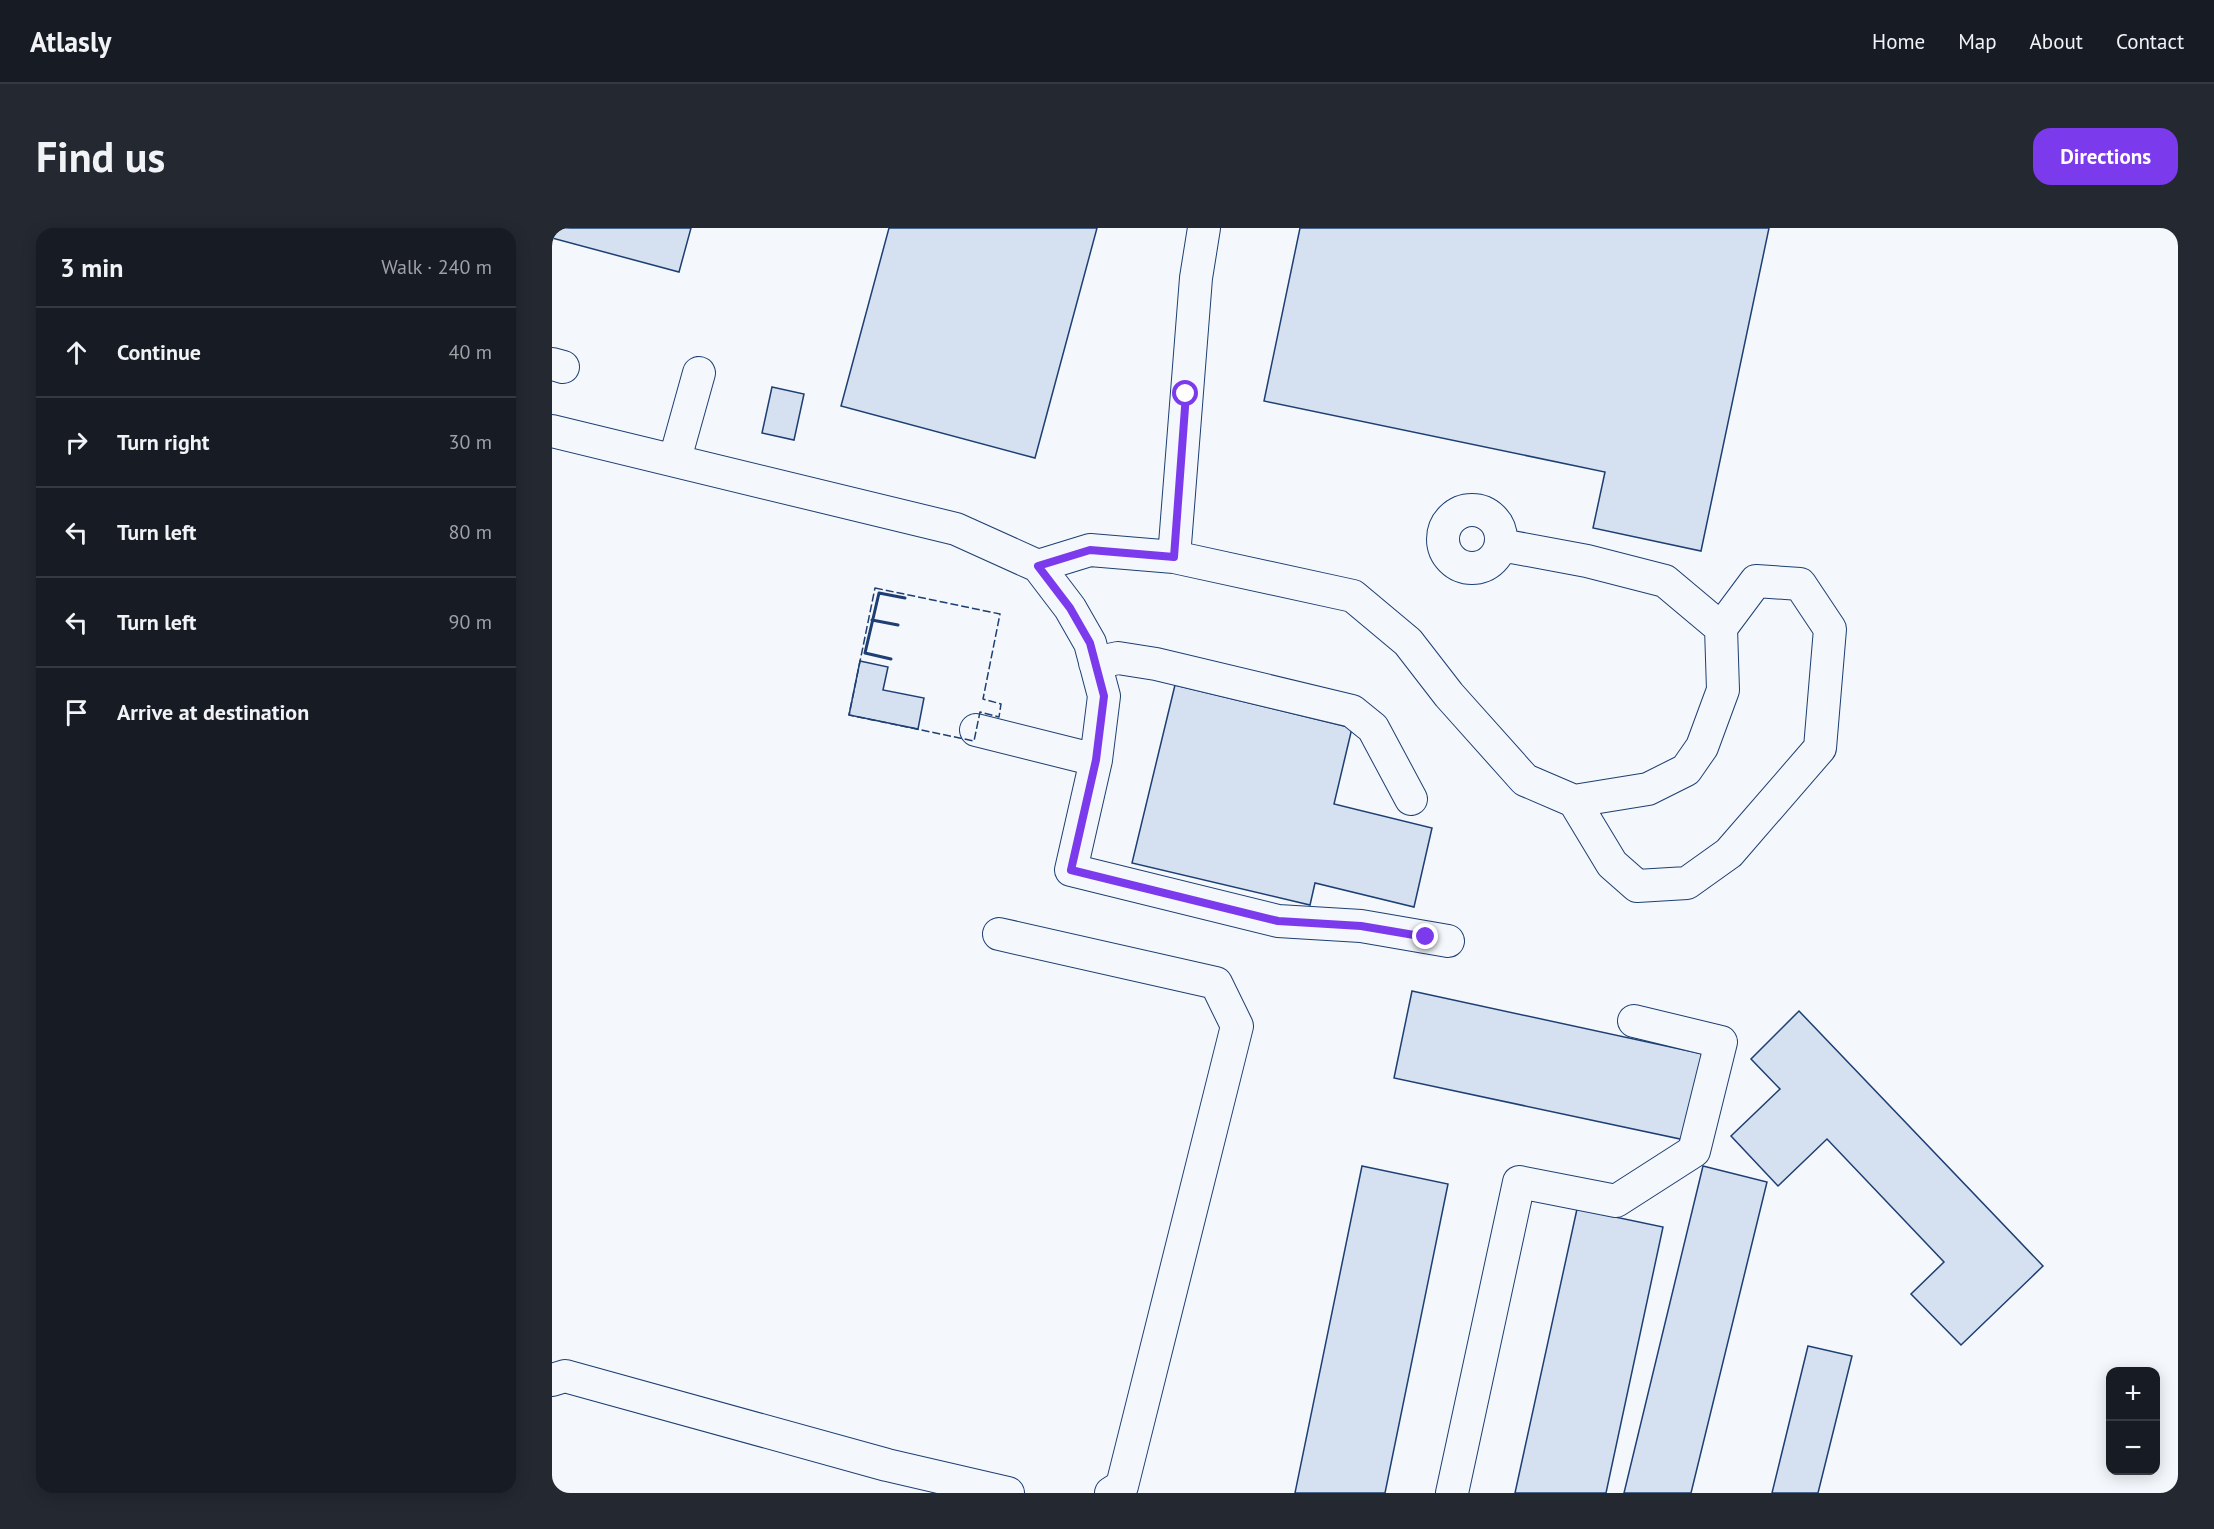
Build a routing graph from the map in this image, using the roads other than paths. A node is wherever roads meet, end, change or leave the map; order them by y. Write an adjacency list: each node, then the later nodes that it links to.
1 (1204, 228): 6 (lane)
2 (699, 373): 4 (lane)
3 (552, 431): 4 (lane)
4 (675, 459): 7 (lane)
5 (1501, 545): 8 (lane)
6 (1174, 557): 7 (lane); 13 (lane)
7 (1038, 566): 9 (lane)
8 (1721, 627): 13 (lane); 13 (lane)
9 (1095, 663): 11 (lane); 12 (lane)
10 (976, 730): 11 (lane)
11 (1096, 760): 15 (lane)
12 (1411, 799)
13 (1574, 801)
14 (999, 934): 19 (lane)
15 (1448, 941)
16 (1634, 1021): 20 (lane)
17 (552, 1380): 18 (lane)
18 (1008, 1493)
19 (1111, 1493)
20 (1452, 1493)

